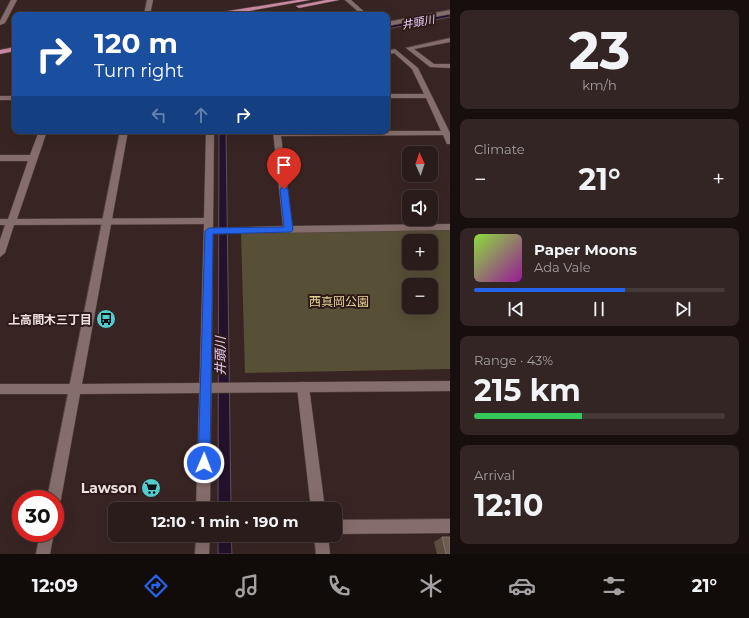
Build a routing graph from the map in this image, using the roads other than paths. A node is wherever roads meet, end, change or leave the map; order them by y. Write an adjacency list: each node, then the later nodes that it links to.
1 (14, 0): 11 (street)
2 (150, 0): 6 (street)
3 (307, 0): 7 (main road)
4 (336, 0): 8 (main road)
5 (348, 0): 9 (street)
6 (148, 12)
7 (234, 12)
8 (266, 12)
9 (362, 12)
10 (450, 12): 12 (street)
11 (0, 23)
12 (390, 23)
13 (450, 40): 19 (street)
14 (12, 50): 15 (main road)
15 (0, 52)
16 (390, 52): 21 (street)
17 (12, 55): 18 (main road)
18 (0, 57)
19 (450, 66)
20 (390, 96): 21 (street)
21 (429, 96): 25 (street)
22 (0, 98): 23 (street)
23 (12, 98)
24 (390, 133): 25 (street)
25 (446, 133): 30 (street)
26 (42, 134): 32 (street)
27 (123, 134): 35 (street)
28 (210, 134): 36 (street)
29 (277, 134): 38 (street)
30 (450, 142)
31 (0, 158): 32 (street)
32 (34, 158): 34 (street)
33 (0, 222): 34 (street)
34 (12, 222): 35 (street); 39 (street)
35 (107, 223): 36 (street); 44 (street)
36 (209, 226): 38 (street); 42 (street)
37 (450, 227): 38 (street)
38 (288, 230)
39 (0, 253)
40 (450, 386): 41 (street)
41 (303, 387): 42 (street); 47 (street)
42 (205, 388): 44 (street); 46 (street)
43 (0, 389): 44 (street)
44 (75, 389): 45 (street)
45 (56, 490)
46 (203, 502)
47 (317, 502)
48 (450, 526): 49 (street)
49 (342, 527)
50 (45, 542): 53 (street)
51 (203, 542): 54 (street)
52 (322, 542): 55 (street)
53 (43, 554)
54 (202, 554)
55 (323, 554)

